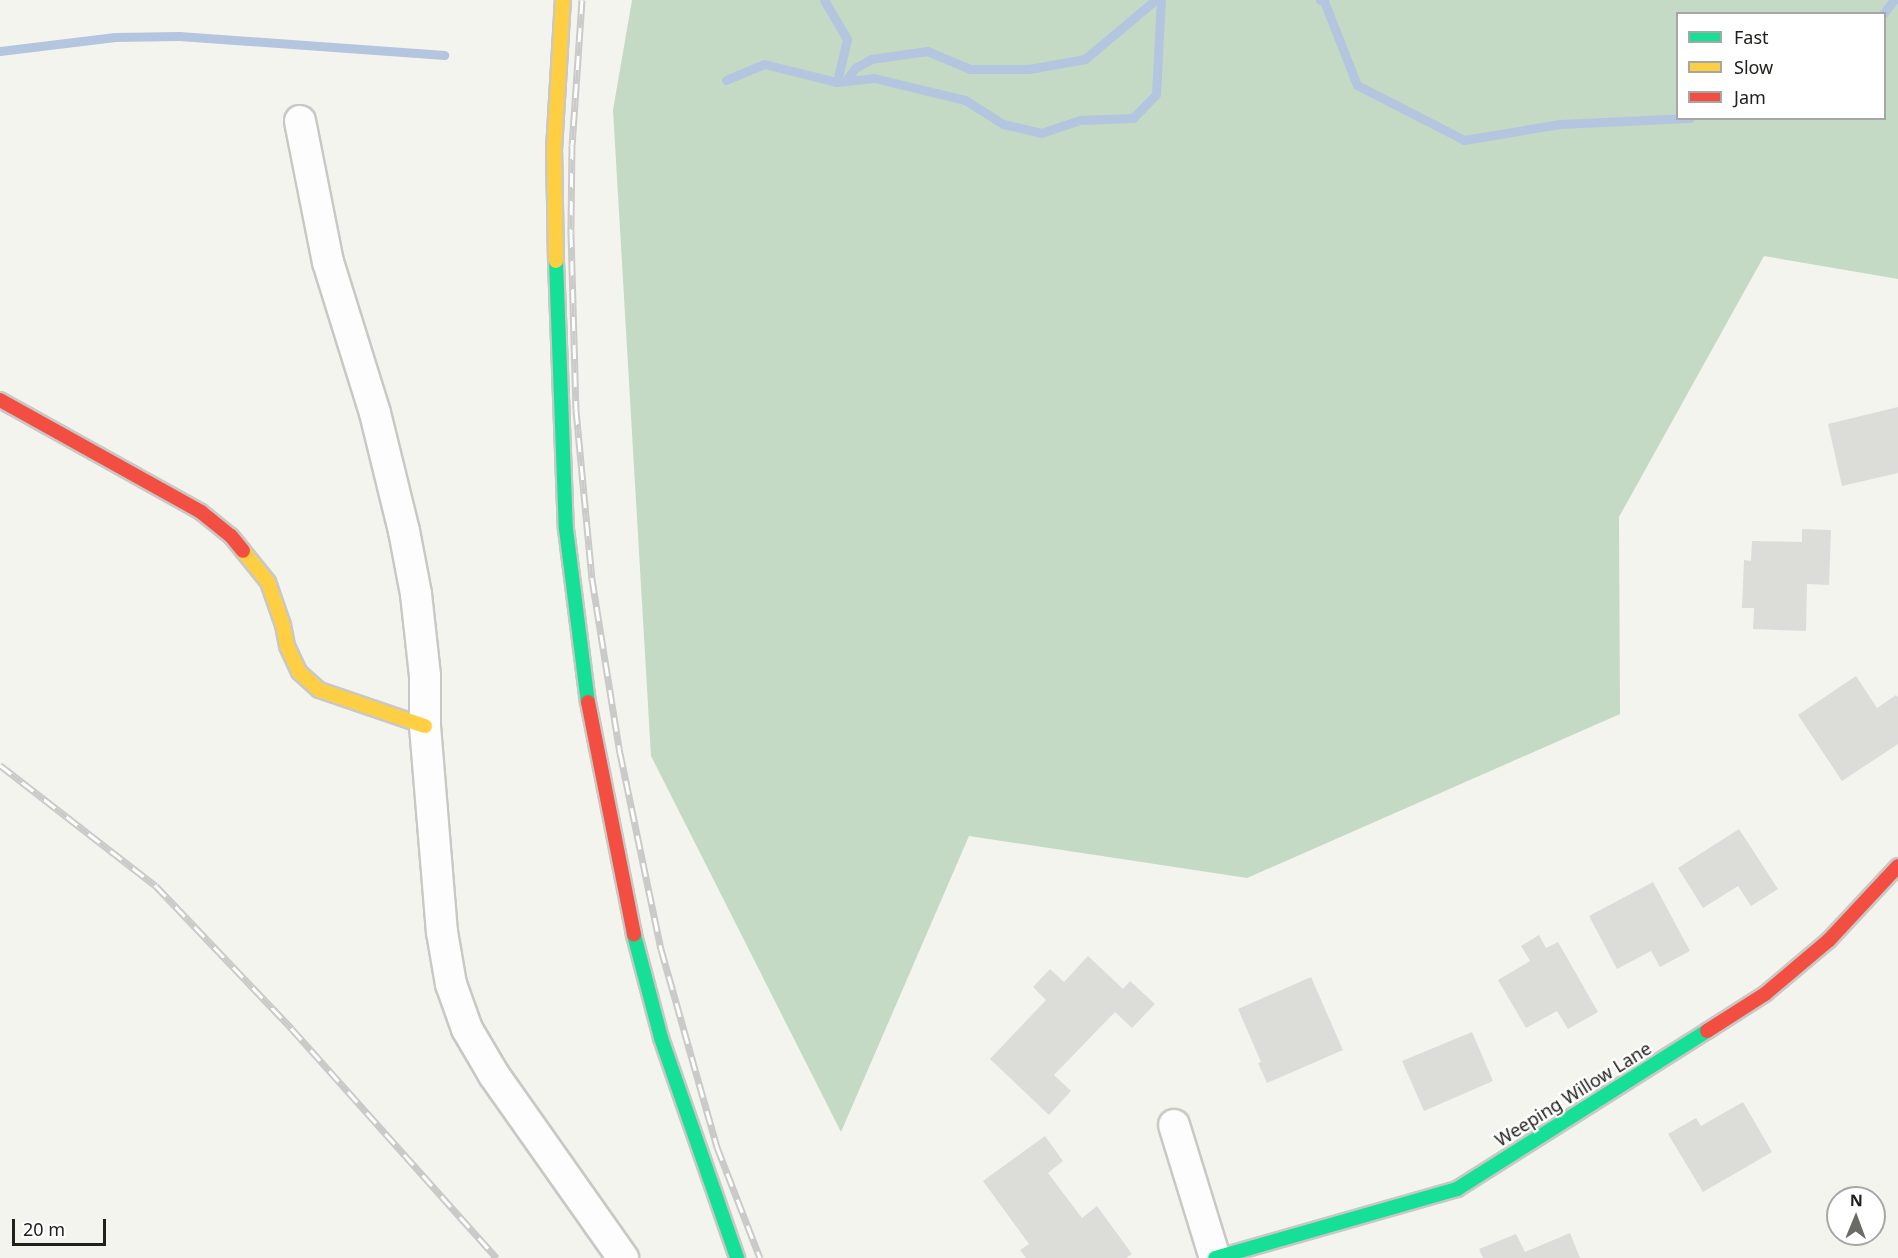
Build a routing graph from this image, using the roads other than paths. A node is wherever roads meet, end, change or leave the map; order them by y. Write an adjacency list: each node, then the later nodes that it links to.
1 (563, 0): 8 (street)
2 (300, 121): 4 (street)
3 (0, 400): 4 (street)
4 (425, 726): 7 (street)
5 (1898, 866): 9 (street, Weeping Willow Lane)
6 (1174, 1125): 9 (street)
7 (624, 1258)
8 (737, 1258)
9 (1215, 1258)

